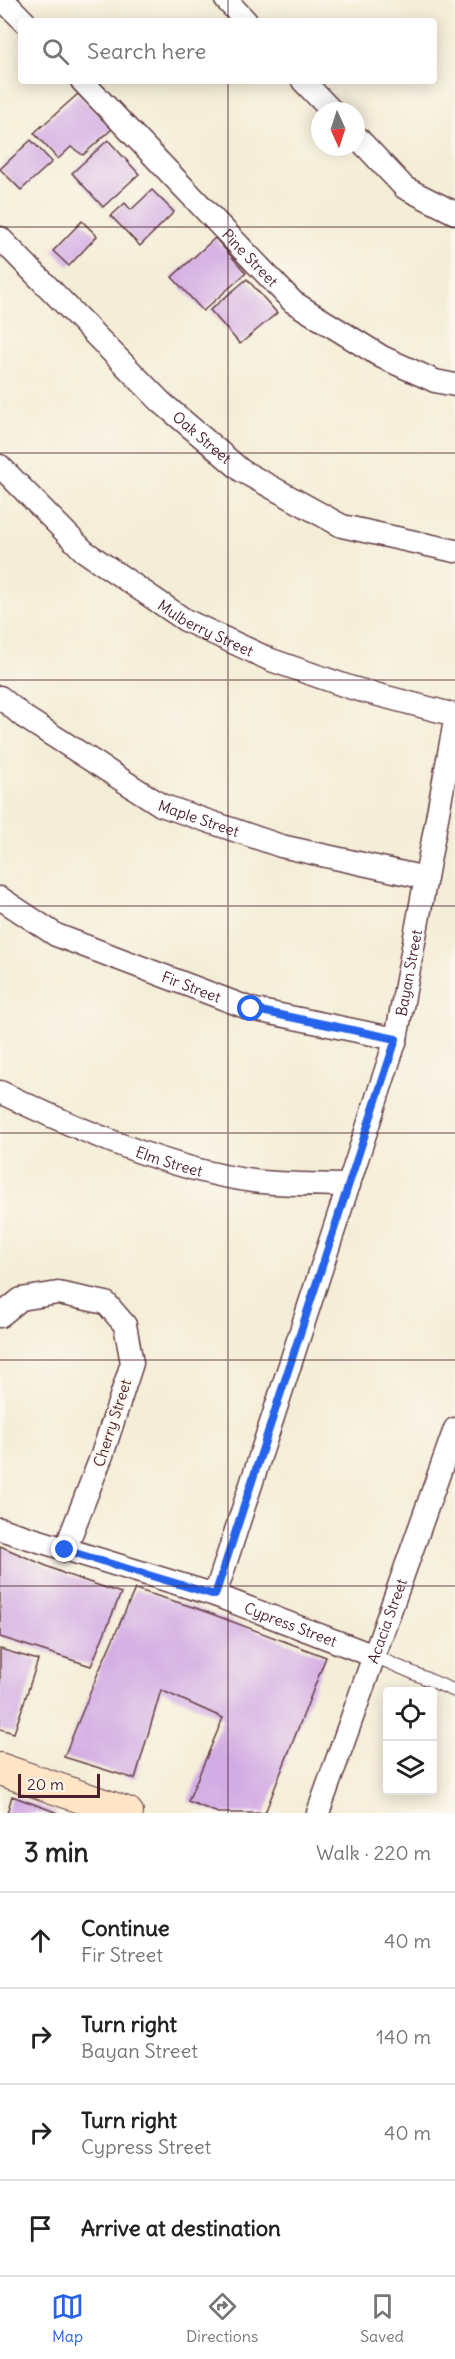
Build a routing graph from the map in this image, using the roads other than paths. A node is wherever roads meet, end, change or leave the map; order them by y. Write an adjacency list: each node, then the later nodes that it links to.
1 (3, 0): 3 (street)
2 (226, 0): 4 (street)
3 (21, 18)
4 (243, 18)
5 (85, 84): 11 (street, Pine Street)
6 (306, 84): 7 (street)
7 (323, 102)
8 (365, 146): 9 (street)
9 (455, 213)
10 (0, 238): 13 (street, Oak Street)
11 (455, 385)
12 (0, 466): 15 (street, Mulberry Street)
13 (455, 551)
14 (0, 697): 17 (street, Maple Street)
15 (455, 714)
16 (455, 721): 17 (street, Bayan Street)
17 (426, 878): 19 (street, Bayan Street)
18 (0, 898): 19 (street, Fir Street)
19 (396, 1039): 21 (street, Bayan Street)
20 (0, 1092): 21 (street, Elm Street)
21 (349, 1185): 26 (street, Bayan Street)
22 (0, 1316): 25 (street, Cherry Street)
23 (455, 1429): 27 (street, Acacia Street)
24 (0, 1529): 25 (street, Cypress Street)
25 (65, 1550): 26 (street, Cypress Street)
26 (215, 1595): 27 (street, Cypress Street)
27 (374, 1656): 28 (lane); 32 (street, Acacia Street)
28 (455, 1691)
29 (0, 1769): 30 (street)
30 (95, 1808): 31 (street)
31 (127, 1813)
32 (318, 1813)

